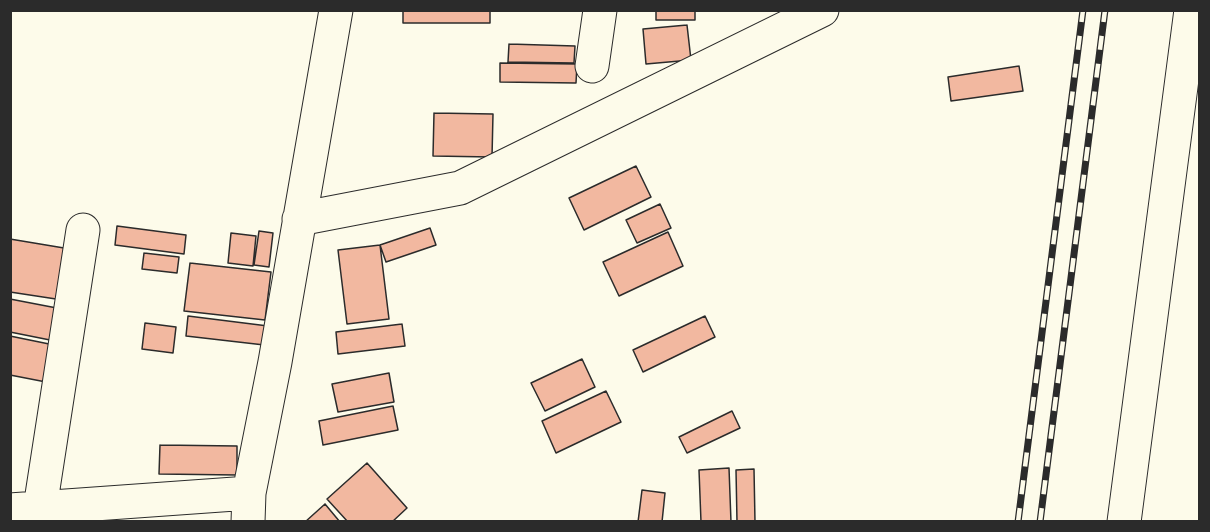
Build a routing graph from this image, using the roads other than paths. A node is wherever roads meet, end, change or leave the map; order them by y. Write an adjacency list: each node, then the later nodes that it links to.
1 (336, 10): 6 (street)
2 (600, 10): 5 (street)
3 (822, 10): 6 (street)
4 (1191, 10): 10 (street)
5 (592, 66)
6 (299, 219): 8 (street)
7 (83, 230): 9 (street)
8 (249, 507): 9 (street)
9 (25, 512)
10 (1124, 522)

